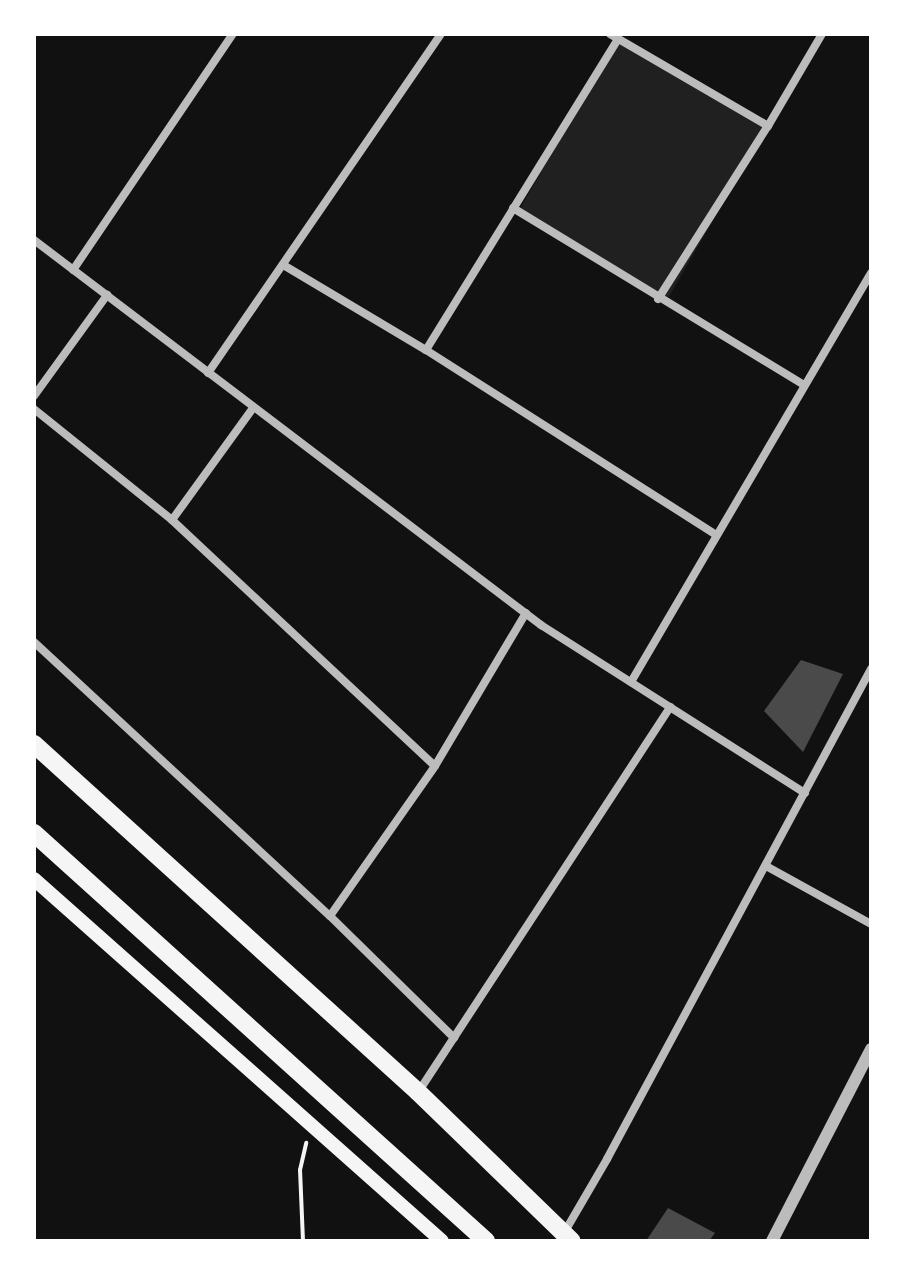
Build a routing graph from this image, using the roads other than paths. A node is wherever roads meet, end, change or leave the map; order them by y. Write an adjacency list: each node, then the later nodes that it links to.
1 (233, 34): 9 (street)
2 (441, 34): 8 (street)
3 (822, 34): 5 (street)
4 (614, 36): 5 (street); 6 (street)
5 (768, 126): 14 (street)
6 (513, 208): 14 (street); 15 (street)
7 (34, 240): 9 (street)
8 (285, 266): 15 (street); 16 (street)
9 (73, 270): 12 (street)
10 (871, 273): 11 (street)
11 (862, 290): 13 (street); 17 (street)
12 (107, 295): 16 (street); 18 (street)
13 (871, 296)
14 (658, 299): 17 (street)
15 (426, 350): 22 (street)
16 (208, 373): 19 (street)
17 (803, 384): 22 (street)
18 (34, 396)
19 (253, 408): 21 (street); 23 (street)
20 (34, 409): 21 (street)
21 (172, 520): 29 (street)
22 (716, 535): 26 (street)
23 (526, 613): 26 (street); 29 (street)
24 (34, 642): 34 (street)
25 (871, 669): 30 (street)
26 (631, 682): 27 (street)
27 (670, 707): 30 (street); 36 (street)
28 (34, 744): 38 (highway)
29 (435, 766): 34 (street)
30 (805, 793): 32 (street)
31 (34, 833): 41 (highway)
32 (766, 866): 35 (street); 39 (street)
33 (34, 879): 40 (main road)
34 (330, 916): 36 (street)
35 (871, 924)
36 (454, 1038): 38 (street)
37 (871, 1049): 42 (street)
38 (418, 1092): 39 (highway)
39 (568, 1237)
40 (442, 1241)
41 (486, 1241)
42 (772, 1241)

